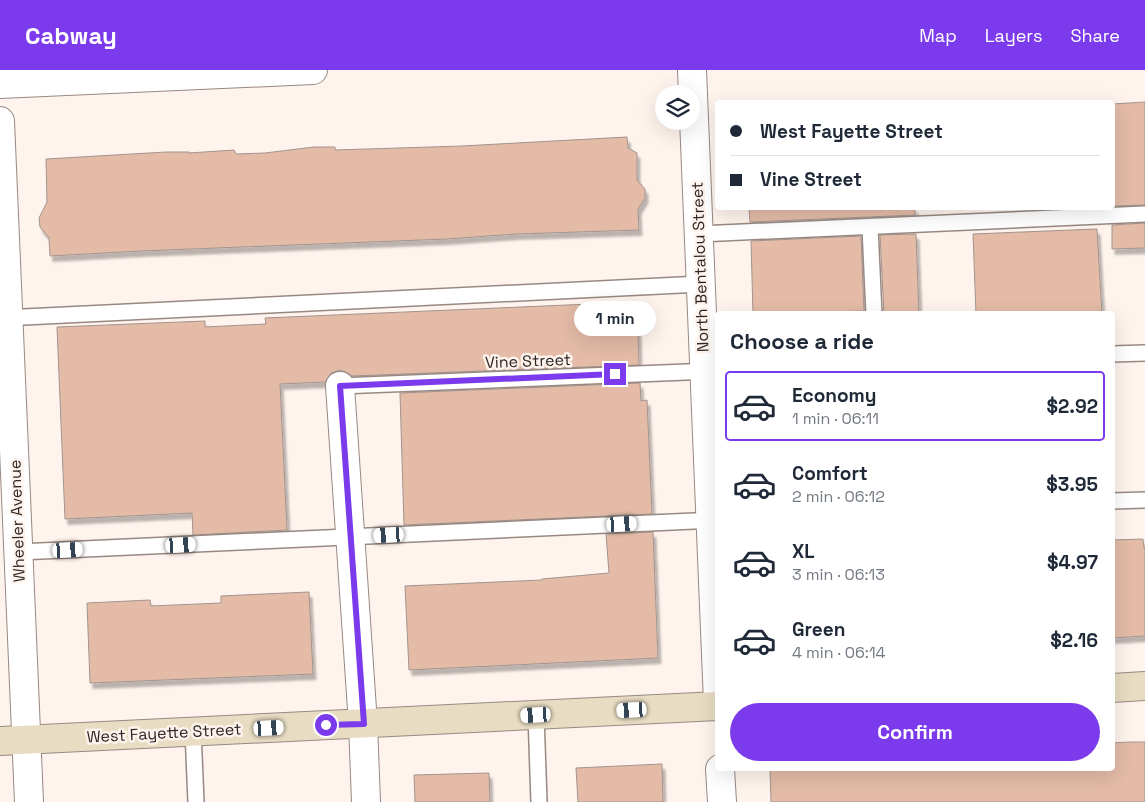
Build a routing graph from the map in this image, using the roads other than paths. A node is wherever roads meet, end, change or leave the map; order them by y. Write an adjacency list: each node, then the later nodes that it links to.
1 (313, 70): 3 (street)
2 (692, 70): 7 (street, North Bentalou Street)
3 (0, 84)
4 (0, 121): 10 (street, Wheeler Avenue)
5 (1145, 214): 6 (lane)
6 (870, 226): 7 (lane); 9 (lane)
7 (698, 234): 8 (street, North Bentalou Street)
8 (701, 284): 10 (lane); 13 (street, North Bentalou Street)
9 (874, 311)
10 (4, 318): 19 (street, Wheeler Avenue)
11 (1145, 353): 12 (lane)
12 (1115, 354)
13 (711, 371): 14 (lane, Vine Street); 17 (street, North Bentalou Street)
14 (340, 386): 18 (street)
15 (1145, 500): 16 (lane)
16 (1115, 501)
17 (714, 520): 18 (lane); 20 (street, North Bentalou Street)
18 (350, 536): 19 (lane); 25 (street)
19 (19, 552): 27 (street, Wheeler Avenue)
20 (715, 566)
21 (1145, 686): 22 (street)
22 (1115, 688)
23 (715, 705): 24 (street, West Fayette Street)
24 (536, 715): 25 (street, West Fayette Street); 32 (lane)
25 (364, 724): 26 (street, West Fayette Street); 31 (street)
26 (193, 732): 27 (street, West Fayette Street); 30 (lane)
27 (13, 740): 29 (street, Wheeler Avenue)
28 (720, 771): 33 (street)
29 (29, 802)
30 (196, 802)
31 (366, 802)
32 (539, 802)
33 (722, 802)

